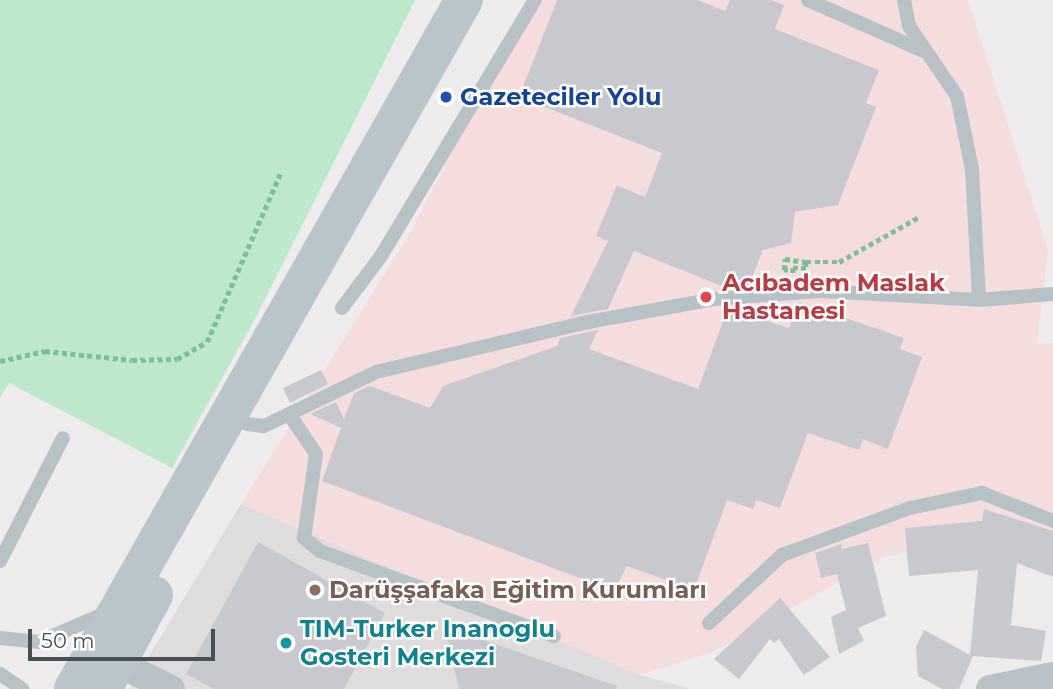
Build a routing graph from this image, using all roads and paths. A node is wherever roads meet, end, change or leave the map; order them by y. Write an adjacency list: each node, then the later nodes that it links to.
1 (464, 0): 21 (main road)
2 (490, 0): 17 (main road)
3 (534, 0): 14 (lane)
4 (808, 0): 6 (lane)
5 (904, 0): 6 (lane)
6 (928, 52): 13 (lane)
7 (280, 174): 15 (path)
8 (919, 217): 9 (path)
9 (806, 262): 10 (path); 11 (path)
10 (806, 269)
11 (788, 270)
12 (1053, 294): 13 (lane)
13 (979, 300): 16 (lane)
14 (342, 308)
15 (0, 361)
16 (289, 414): 17 (lane); 23 (lane)
17 (247, 424): 26 (main road)
18 (63, 438): 20 (lane)
19 (1053, 521): 22 (lane)
20 (0, 561)
21 (117, 608): 24 (lane); 29 (main road)
22 (709, 623)
23 (554, 636)
24 (0, 638)
25 (0, 674): 28 (lane)
26 (111, 676): 30 (street)
27 (1053, 676): 31 (street)
28 (22, 689)
29 (73, 689)
30 (171, 689)
31 (990, 689)

